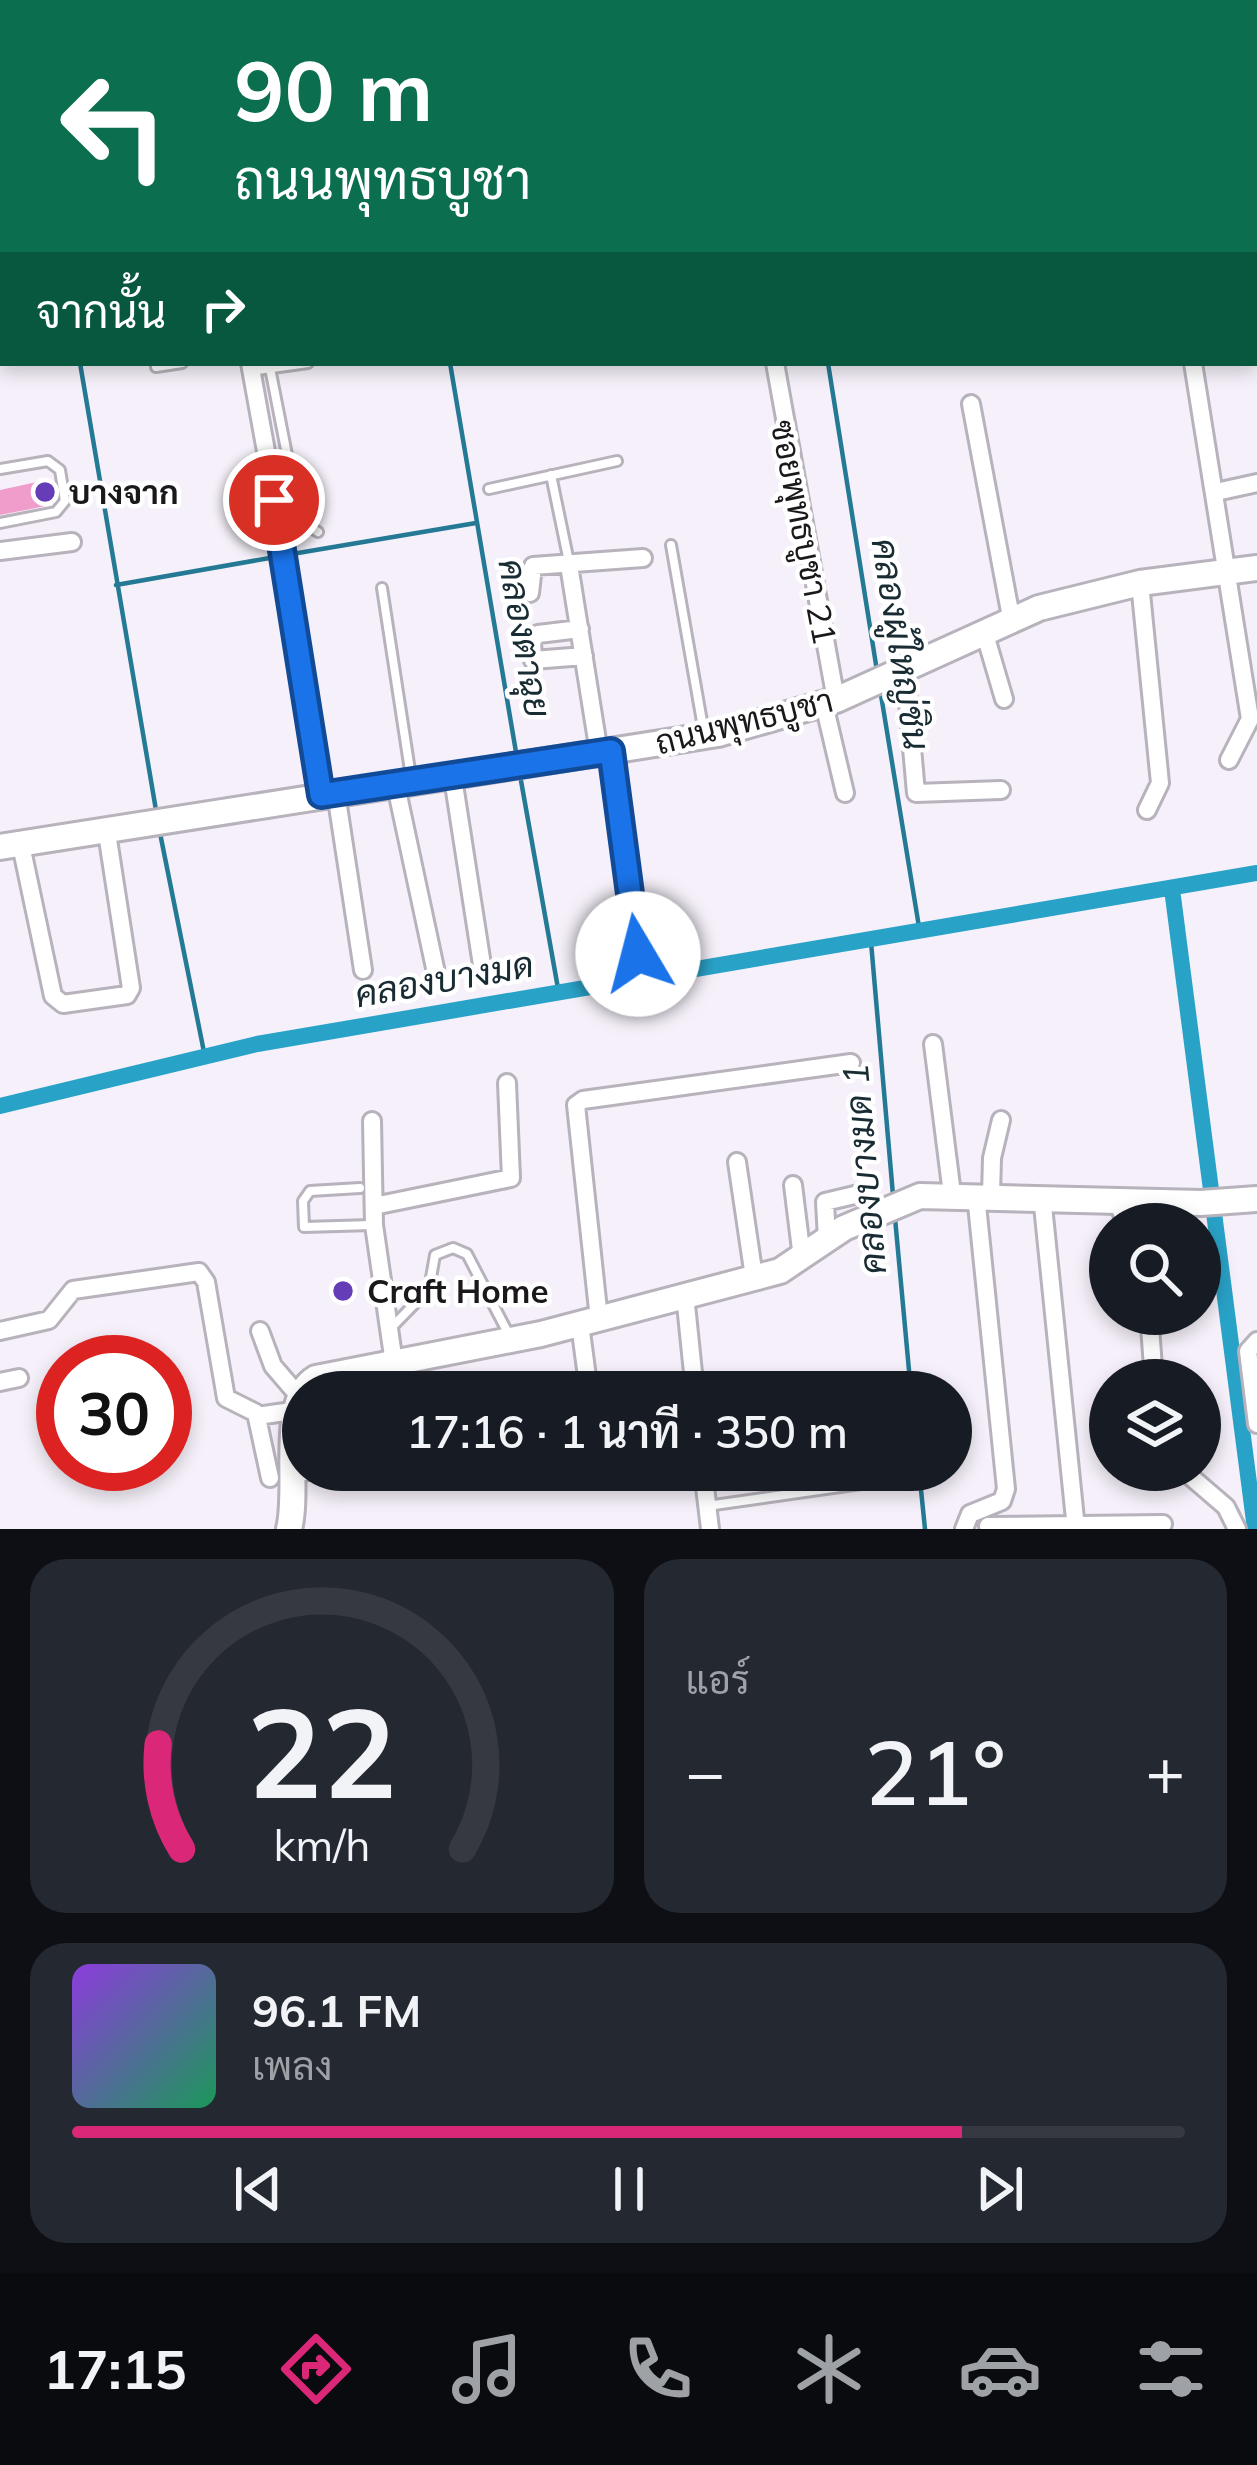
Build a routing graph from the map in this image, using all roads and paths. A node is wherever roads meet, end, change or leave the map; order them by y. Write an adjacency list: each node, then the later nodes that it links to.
1 (162, 366): 4 (lane)
2 (775, 366): 31 (street, ซอยพุทธบูชา 21)
3 (1194, 366): 12 (street)
4 (156, 367)
5 (257, 368): 14 (lane); 39 (street)
6 (971, 404): 25 (street)
7 (617, 461): 9 (lane)
8 (0, 470): 13 (lane)
9 (551, 475): 11 (lane); 19 (lane)
10 (1257, 483): 12 (street)
11 (488, 489)
12 (1216, 492): 21 (street)
13 (0, 523)
14 (317, 532)
15 (72, 542): 17 (street)
16 (671, 545): 32 (lane)
17 (0, 551)
18 (643, 558): 19 (street)
19 (569, 565): 24 (street); 26 (street)
20 (1257, 568): 21 (main road, ถนนพุทธบูชา)
21 (1230, 573): 22 (main road, ถนนพุทธบูชา); 34 (street)
22 (1140, 583): 25 (main road, ถนนพุทธบูชา); 40 (street)
23 (382, 589): 36 (lane)
24 (530, 593)
25 (1011, 617): 27 (main road, ถนนพุทธบูชา)
26 (580, 629): 28 (street); 28 (street)
27 (984, 631): 29 (main road, ถนนพุทธบูชา); 30 (street)
28 (584, 656): 33 (street)
29 (889, 676): 31 (main road, ถนนพุทธบูชา); 37 (street)
30 (1004, 699)
31 (830, 702): 32 (main road, ถนนพุทธบูชา); 38 (street, ซอยพุทธบูชา 21)
32 (705, 736): 33 (main road, ถนนพุทธบูชา)
33 (605, 752): 35 (main road, ถนนพุทธบูชา); 43 (street)
34 (1229, 760)
35 (453, 778): 36 (main road, ถนนพุทธบูชา); 44 (street)
36 (404, 785): 39 (main road, ถนนพุทธบูชา); 45 (street)
37 (1001, 790)
38 (845, 793)
39 (328, 794): 41 (main road, ถนนพุทธบูชา); 46 (street)
40 (1147, 810)
41 (106, 833): 42 (main road, ถนนพุทธบูชา); 42 (street)
42 (11, 846)
43 (638, 954)
44 (482, 965)
45 (435, 968)
46 (363, 970)
47 (933, 1044): 56 (street)
48 (851, 1063): 66 (street)
49 (507, 1083): 61 (street)
50 (1000, 1120): 56 (street)
51 (372, 1121): 61 (street)
52 (737, 1162): 64 (street)
53 (793, 1184): 63 (street)
54 (360, 1188): 61 (lane)
55 (863, 1193): 62 (street)
56 (973, 1195): 60 (main road); 62 (main road); 93 (street)
57 (1116, 1198): 58 (main road); 59 (street); 60 (main road)
58 (1257, 1199)
59 (1118, 1203)
60 (1042, 1207): 90 (street)
61 (374, 1216): 67 (street)
62 (826, 1239): 63 (main road)
63 (802, 1258): 64 (main road)
64 (754, 1277): 65 (main road)
65 (685, 1295): 66 (main road); 75 (street)
66 (590, 1322): 70 (main road); 74 (street)
67 (388, 1330): 70 (lane); 72 (street)
68 (0, 1331): 80 (street)
69 (260, 1331): 77 (street)
70 (511, 1340): 72 (main road)
71 (1257, 1341): 81 (street)
72 (394, 1363): 73 (main road)
73 (352, 1371)
74 (589, 1371)
75 (693, 1371)
76 (20, 1378): 78 (street)
77 (282, 1381)
78 (0, 1382)
79 (282, 1407): 80 (street)
80 (257, 1416): 82 (street)
81 (1257, 1424)
82 (269, 1478)
83 (300, 1491): 91 (main road)
84 (706, 1491): 87 (street)
85 (815, 1491): 87 (lane)
86 (1207, 1491): 94 (street)
87 (707, 1507): 92 (street)
88 (1163, 1524): 90 (street)
89 (988, 1526): 90 (street)
90 (1076, 1528)
91 (289, 1529)
92 (710, 1529)
93 (964, 1529)
94 (1237, 1529)

